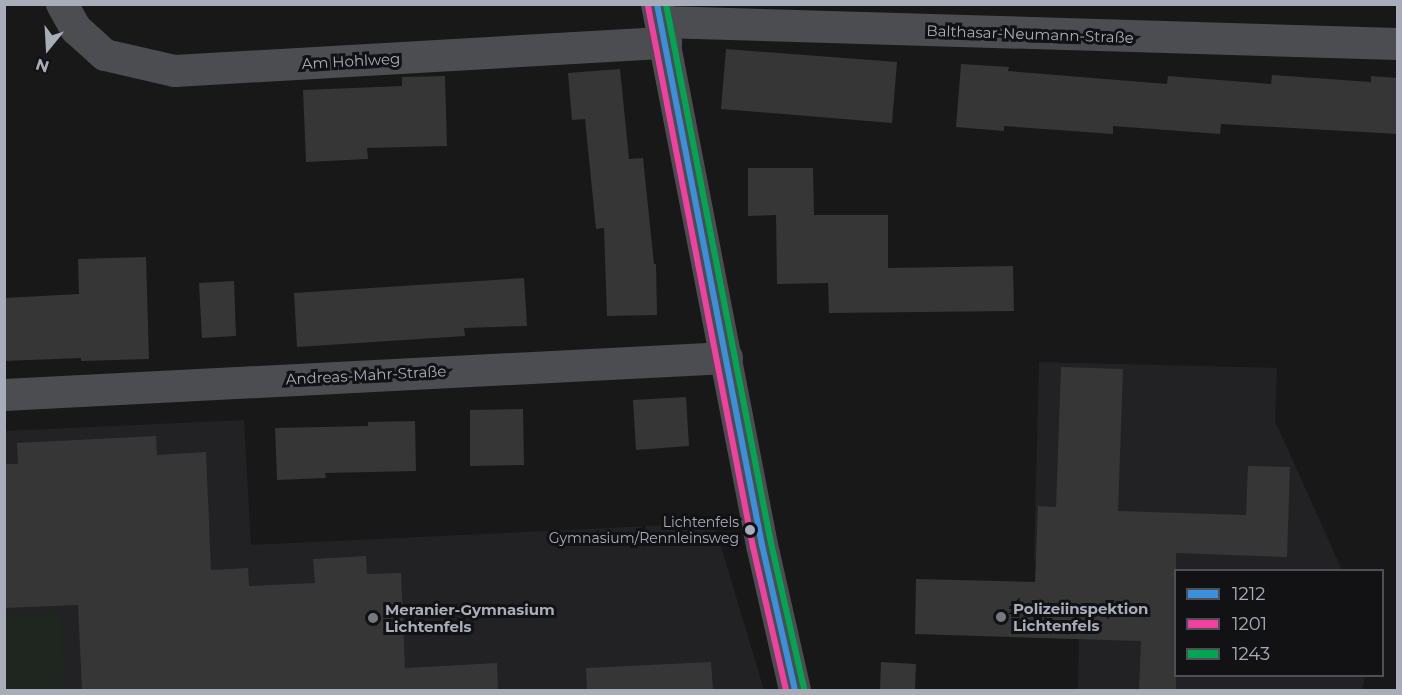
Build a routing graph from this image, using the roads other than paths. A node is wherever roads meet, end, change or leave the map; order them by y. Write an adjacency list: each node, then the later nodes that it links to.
1 (62, 4): 2 (street, Am Hohlweg)
2 (662, 23): 3 (street, Balthasar-Neumann-Straße); 4 (street)
3 (1398, 44)
4 (727, 358): 5 (street, Andreas-Mahr-Straße); 6 (street)
5 (4, 395)
6 (795, 690)

